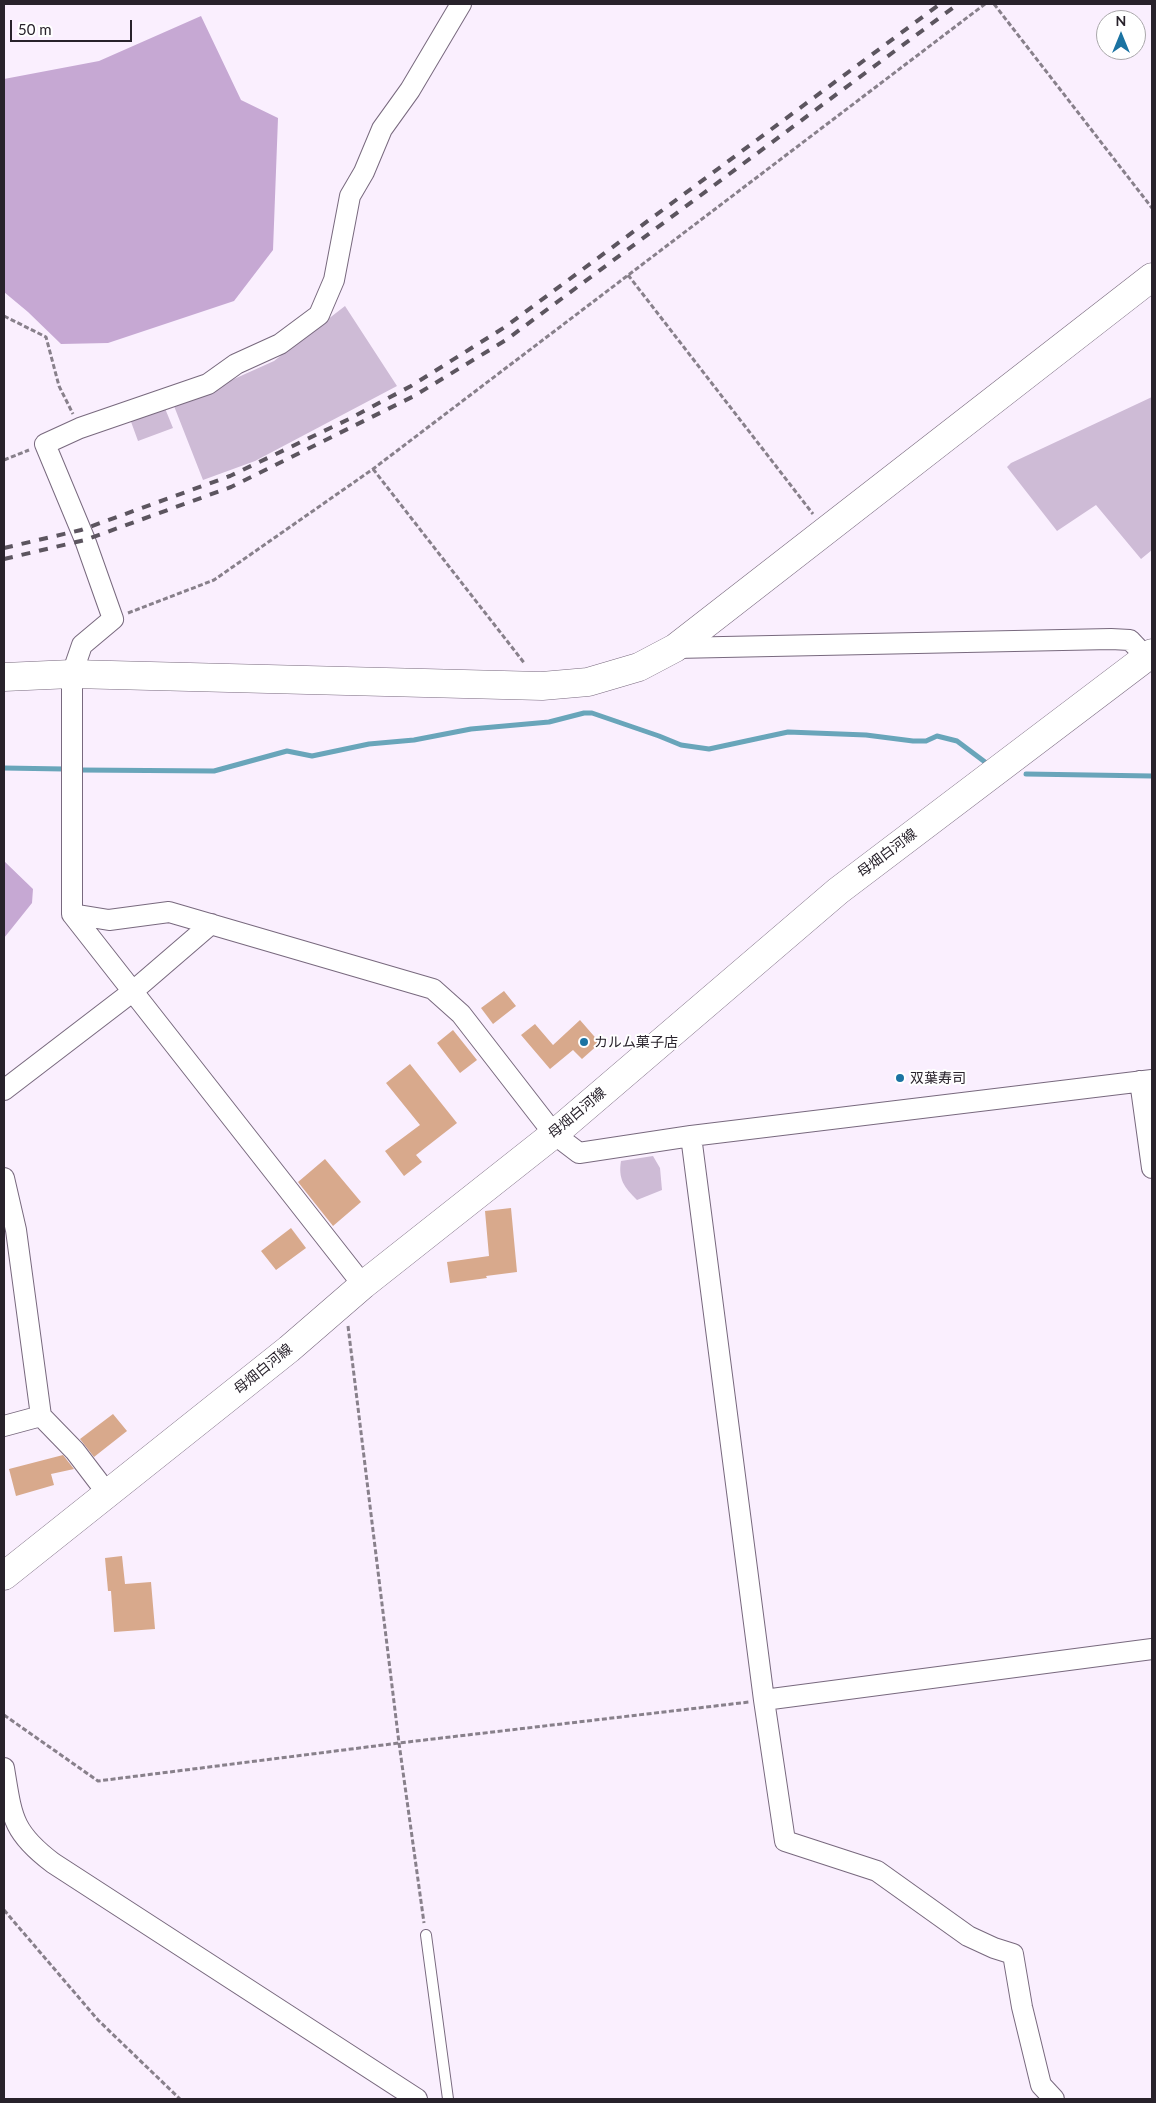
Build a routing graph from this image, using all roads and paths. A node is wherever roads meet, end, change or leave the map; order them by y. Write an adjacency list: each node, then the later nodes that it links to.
1 (461, 4): 8 (street)
2 (985, 4): 5 (path)
3 (994, 4): 4 (path)
4 (1152, 208)
5 (628, 275): 11 (path); 12 (path)
6 (1152, 277): 12 (main road)
7 (4, 316): 8 (path)
8 (80, 428): 9 (street)
9 (45, 444): 10 (path); 13 (street)
10 (4, 460)
11 (373, 470): 13 (path); 18 (path)
12 (826, 532): 14 (main road)
13 (113, 619): 16 (street)
14 (675, 648): 15 (street); 18 (main road)
15 (1151, 659): 24 (main road, 母畑白河線)
16 (72, 674): 17 (main road); 18 (main road); 19 (street)
17 (4, 678)
18 (542, 686)
19 (72, 914): 20 (street); 21 (street)
20 (211, 924): 21 (street); 24 (street)
21 (132, 992): 23 (street); 28 (street)
22 (1146, 1080): 25 (street); 26 (street)
23 (4, 1090)
24 (554, 1134): 25 (street); 28 (main road, 母畑白河線)
25 (691, 1136): 35 (street)
26 (1152, 1168)
27 (4, 1178): 30 (street)
28 (363, 1285): 29 (main road, 母畑白河線)
29 (342, 1304): 32 (main road, 母畑白河線); 37 (path)
30 (41, 1416): 31 (street); 32 (street)
31 (4, 1426)
32 (107, 1493): 33 (main road, 母畑白河線)
33 (4, 1576)
34 (1152, 1649): 35 (street)
35 (764, 1700): 37 (path); 44 (street)
36 (4, 1715): 37 (path)
37 (399, 1743): 40 (path)
38 (4, 1768): 42 (street)
39 (4, 1910): 41 (path)
40 (426, 1935): 43 (lane)
41 (180, 2099)
42 (417, 2099)
43 (448, 2099)
44 (1054, 2099)

